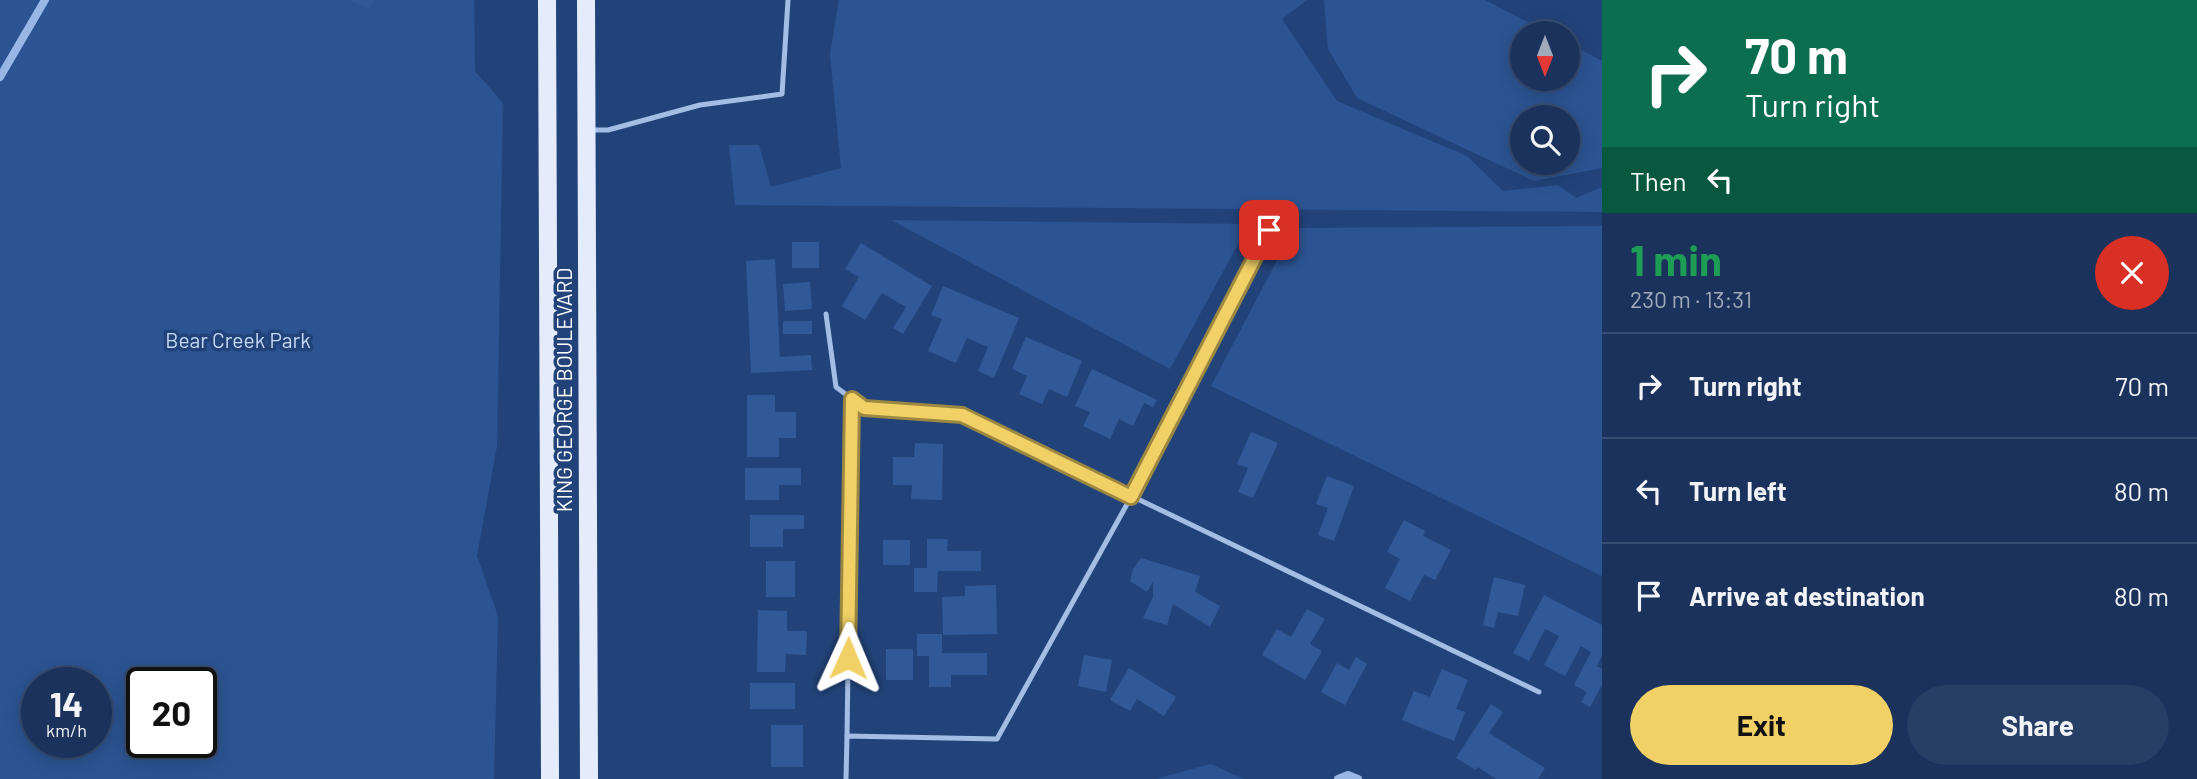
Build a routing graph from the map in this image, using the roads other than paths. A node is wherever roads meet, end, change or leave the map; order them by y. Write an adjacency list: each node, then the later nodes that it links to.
1 (547, 0): 11 (main road, KING GEORGE BOULEVARD)
2 (586, 0): 4 (main road, KING GEORGE BOULEVARD)
3 (788, 0): 4 (lane)
4 (587, 130): 12 (main road, KING GEORGE BOULEVARD)
5 (1269, 230): 8 (lane)
6 (826, 314): 7 (lane)
7 (852, 399): 8 (lane); 10 (lane)
8 (1131, 497): 9 (lane); 10 (lane)
9 (1539, 692)
10 (846, 736): 13 (lane)
11 (550, 779)
12 (589, 779)
13 (846, 779)

